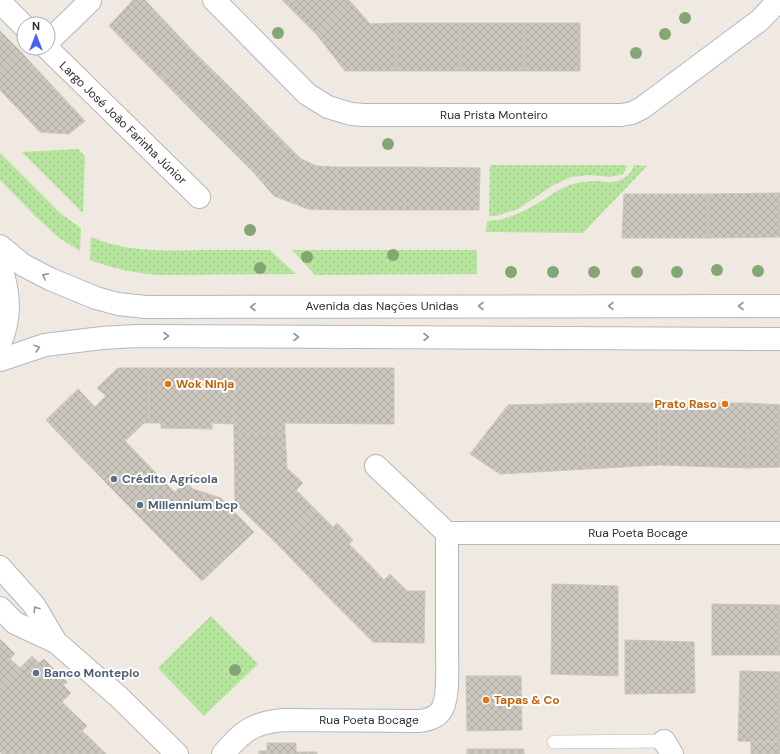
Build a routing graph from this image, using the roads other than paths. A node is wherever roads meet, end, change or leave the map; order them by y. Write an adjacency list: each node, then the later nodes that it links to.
1 (89, 0): 6 (street)
2 (214, 0): 3 (street, Rua Prista Monteiro)
3 (779, 0)
4 (0, 2): 5 (street)
5 (16, 18)
6 (56, 34)
7 (55, 56): 8 (street, Largo José João Farinha Júnior)
8 (199, 197)
9 (0, 246): 11 (street, Avenida das Nações Unidas, one-way to 9)
10 (0, 264): 13 (street)
11 (780, 306)
12 (780, 339): 14 (street, one-way to 12)
13 (0, 343)
14 (0, 360)
15 (376, 466): 16 (street)
16 (447, 533): 17 (street, Rua Poeta Bocage); 24 (street, Rua Poeta Bocage)
17 (780, 533)
18 (0, 567): 20 (street, one-way to 18)
19 (0, 608): 20 (street)
20 (56, 642): 23 (street)
21 (554, 742): 22 (lane)
22 (668, 748)
23 (178, 754)
24 (223, 754)

